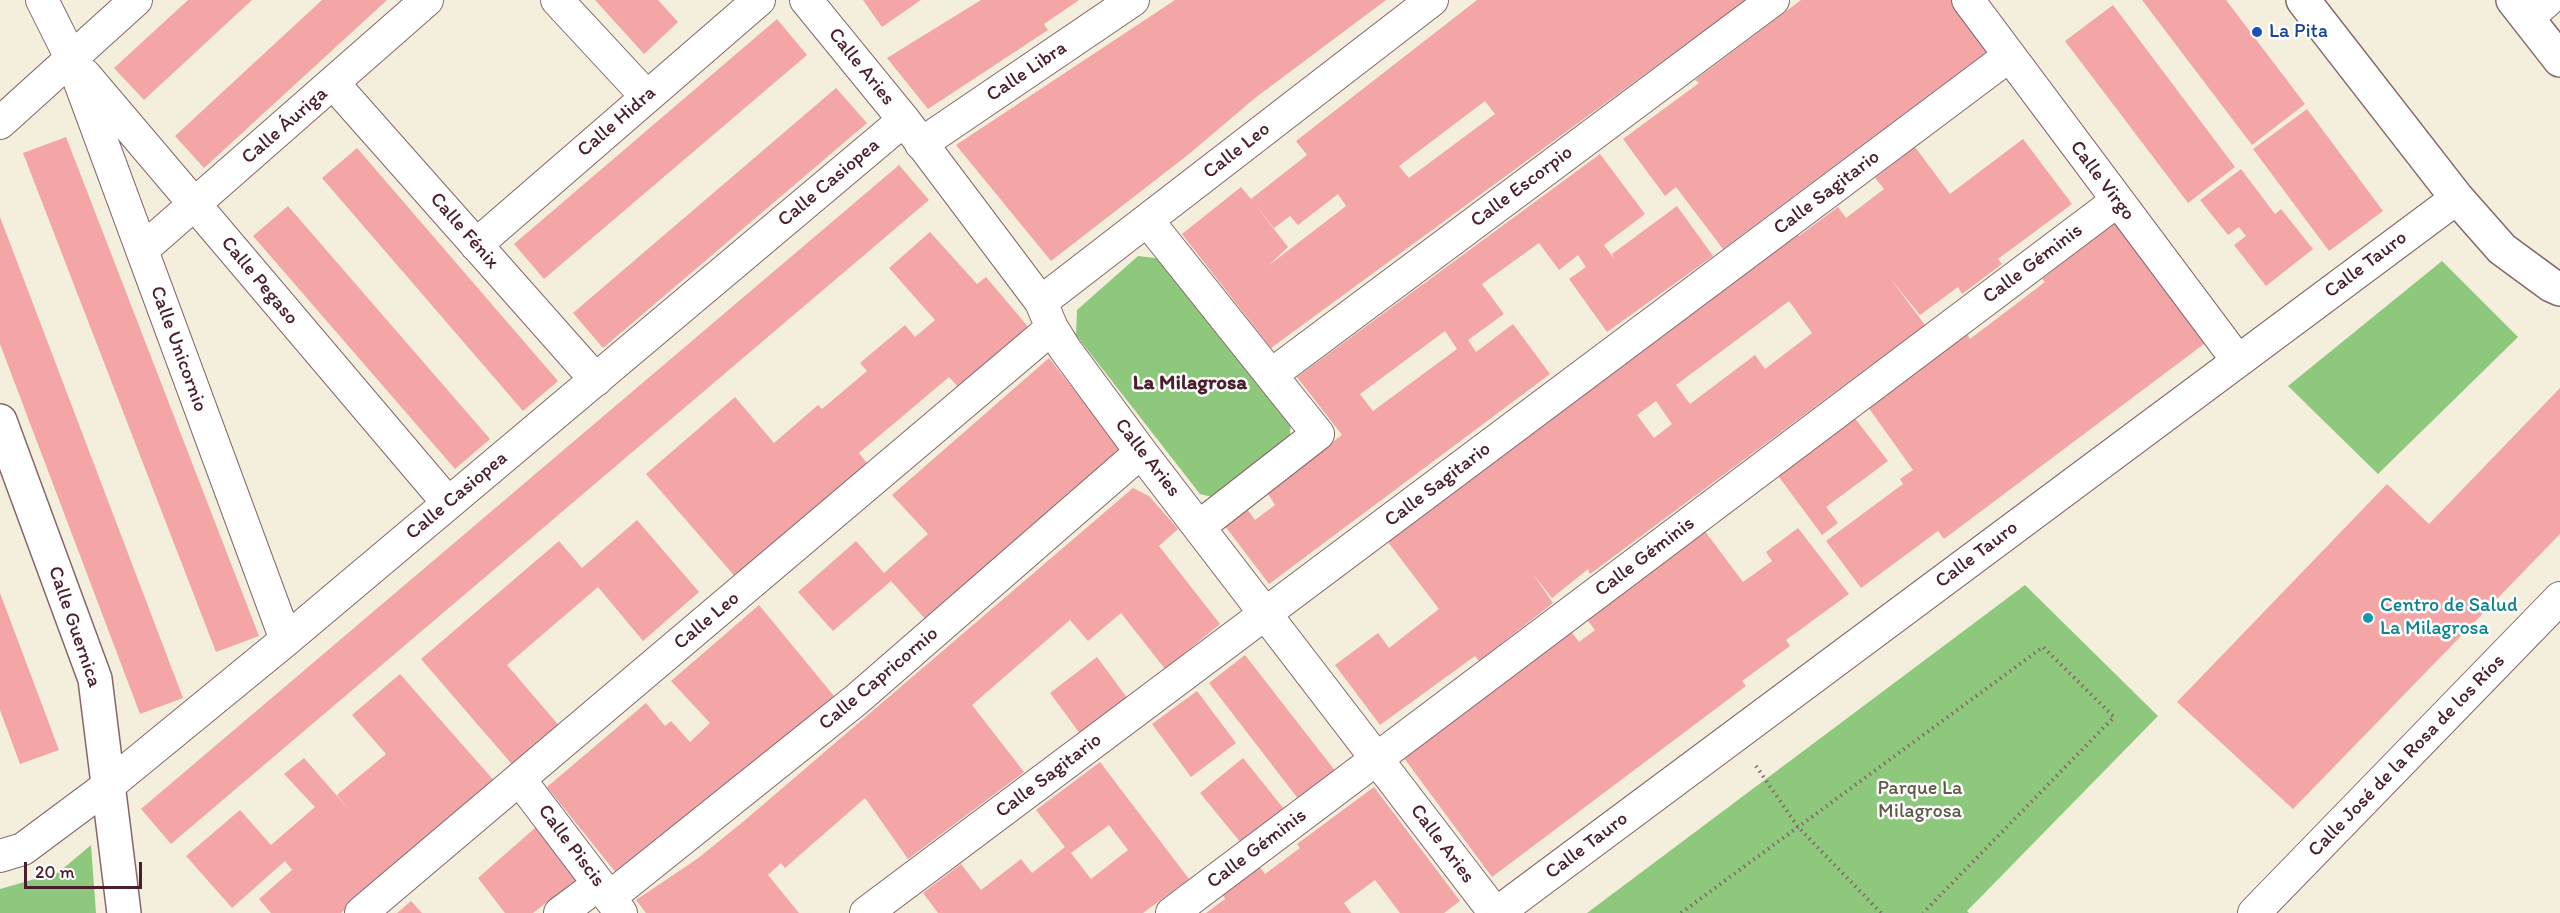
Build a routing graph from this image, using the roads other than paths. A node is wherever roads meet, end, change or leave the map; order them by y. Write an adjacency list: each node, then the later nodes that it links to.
1 (42, 0): 14 (street)
2 (136, 0): 14 (street)
3 (426, 0): 16 (street, Calle Áuriga)
4 (557, 0): 17 (street)
5 (759, 0): 17 (street, Calle Hidra)
6 (806, 0): 19 (street, Calle Aries)
7 (1133, 0): 19 (street, Calle Libra)
8 (1773, 0): 29 (street, Calle Escorpio)
9 (1968, 0): 13 (street, Calle Virgo)
10 (2303, 0): 20 (street)
11 (1429, 1): 23 (street, Calle Leo)
12 (2529, 6): 15 (street)
13 (2009, 56): 21 (street, Calle Virgo); 36 (street, Calle Sagitario)
14 (71, 58): 18 (street); 22 (street, Calle Pegaso); 25 (street, Calle Unicornio)
15 (2560, 60)
16 (333, 83): 22 (street, Calle Áuriga); 24 (street, Calle Fénix)
17 (647, 97): 24 (street, Calle Hidra)
18 (0, 123)
19 (913, 132): 27 (street, Calle Aries); 30 (street, Calle Casiopea)
20 (2457, 198): 26 (street); 28 (street, Calle Tauro)
21 (2117, 201): 28 (street, Calle Virgo); 38 (street, Calle Géminis)
22 (195, 205): 25 (street, Calle Áuriga); 33 (street, Calle Pegaso)
23 (1147, 220): 27 (street, Calle Leo); 29 (street)
24 (476, 244): 30 (street, Calle Fénix)
25 (142, 250): 37 (street, Calle Unicornio)
26 (2557, 286)
27 (1046, 315): 32 (street, Calle Aries); 39 (street, Calle Leo)
28 (2238, 361): 48 (street, Calle Tauro)
29 (1271, 375): 34 (street)
30 (596, 380): 33 (street, Calle Casiopea)
31 (0, 421): 40 (street, Calle Guernica)
32 (1141, 452): 34 (street, Calle Aries); 42 (street, Calle Capricornio)
33 (448, 503): 37 (street, Calle Casiopea)
34 (1200, 526): 36 (street, Calle Aries)
35 (2560, 598): 49 (street, Calle José de la Rosa de los Ríos)
36 (1266, 615): 38 (street, Calle Aries); 46 (street, Calle Sagitario)
37 (286, 640): 40 (street, Calle Casiopea)
38 (1377, 759): 47 (street, Calle Géminis); 48 (street, Calle Aries)
39 (520, 780): 42 (street, Calle Piscis); 44 (street, Calle Leo)
40 (109, 785): 41 (street, Calle Casiopea); 43 (street, Calle Guernica)
41 (0, 856)
42 (610, 898): 45 (street, Calle Capricornio)
43 (124, 913)
44 (361, 913)
45 (560, 913)
46 (866, 913)
47 (1172, 913)
48 (1496, 913)
49 (2254, 913)

